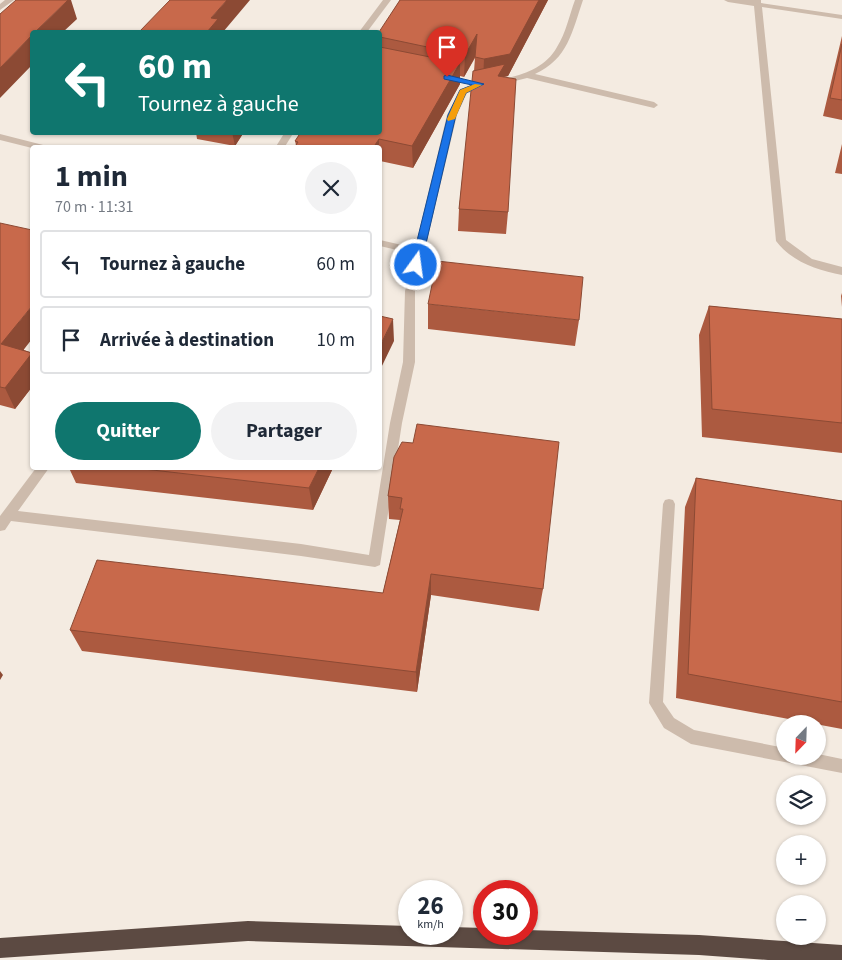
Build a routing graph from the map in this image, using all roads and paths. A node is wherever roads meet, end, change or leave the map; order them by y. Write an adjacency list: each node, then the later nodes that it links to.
1 (10, 0): 6 (street)
2 (387, 0): 8 (street)
3 (579, 0): 9 (street)
4 (728, 0): 5 (street)
5 (758, 2): 7 (street); 17 (street)
6 (0, 8)
7 (842, 17)
8 (364, 30)
9 (526, 76): 11 (street); 12 (street)
10 (462, 81): 11 (street)
11 (480, 84): 16 (street)
12 (654, 106)
13 (0, 137): 14 (street)
14 (32, 145)
15 (382, 243): 16 (street)
16 (420, 252): 20 (street)
17 (842, 271)
18 (42, 470): 20 (street)
19 (668, 504): 21 (street)
20 (4, 521)
21 (776, 753)
22 (826, 763): 23 (street)
23 (842, 766)
24 (0, 948): 25 (highway)
25 (842, 956)

